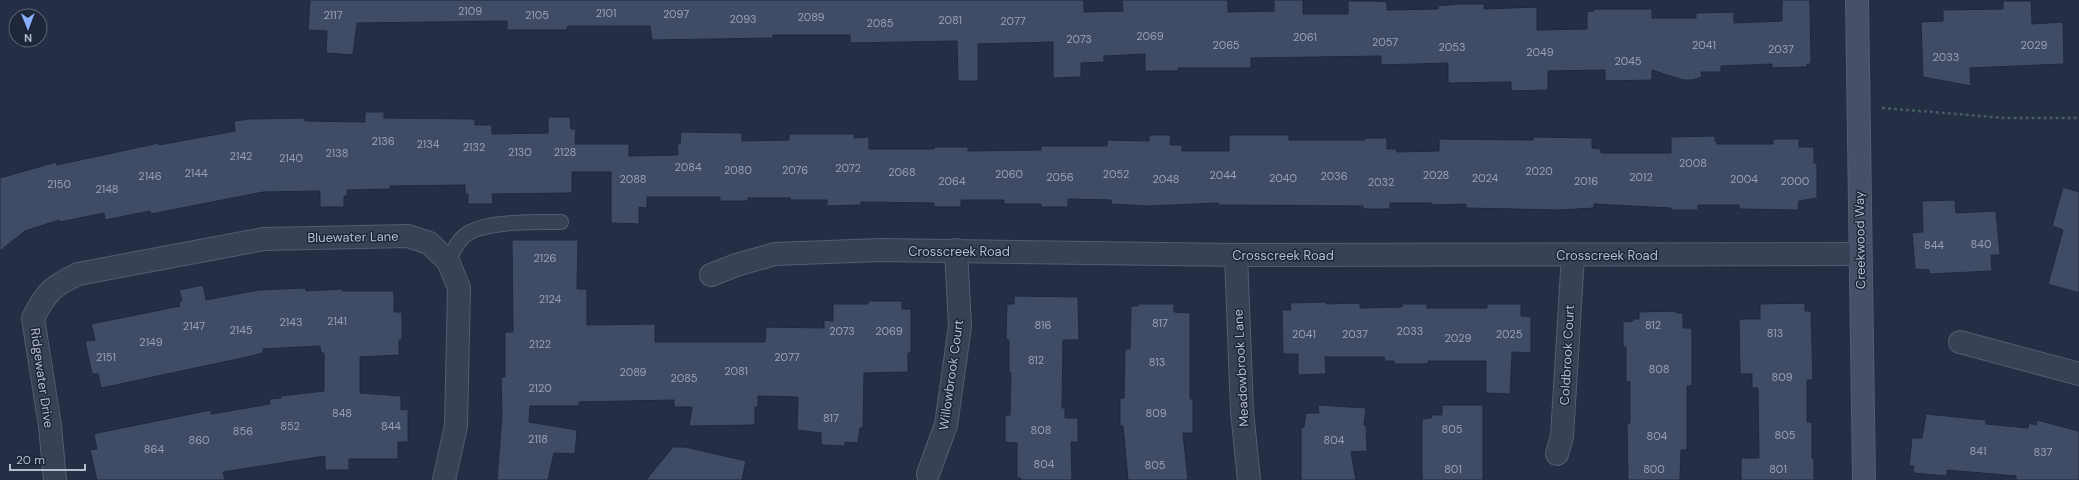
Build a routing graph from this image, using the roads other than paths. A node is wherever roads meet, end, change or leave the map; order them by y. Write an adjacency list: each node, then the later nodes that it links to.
1 (1857, 0): 4 (street, Creekwood Way)
2 (561, 222): 7 (lane)
3 (956, 250): 5 (street, Crosscreek Road); 8 (street, Crosscreek Road); 13 (street, Willowbrook Court)
4 (1860, 254): 6 (street, Crosscreek Road); 17 (street, Creekwood Way)
5 (1236, 255): 6 (street, Crosscreek Road); 16 (street, Meadowbrook Lane)
6 (1573, 255): 12 (street, Coldbrook Court)
7 (448, 262): 9 (street, Bluewater Lane); 15 (street, Bluewater Lane)
8 (711, 275)
9 (41, 302): 14 (street, Ridgewater Drive)
10 (1960, 342): 11 (street)
11 (2079, 374)
12 (1557, 454)
13 (928, 474)
14 (55, 480)
15 (444, 480)
16 (1249, 480)
17 (1864, 480)

